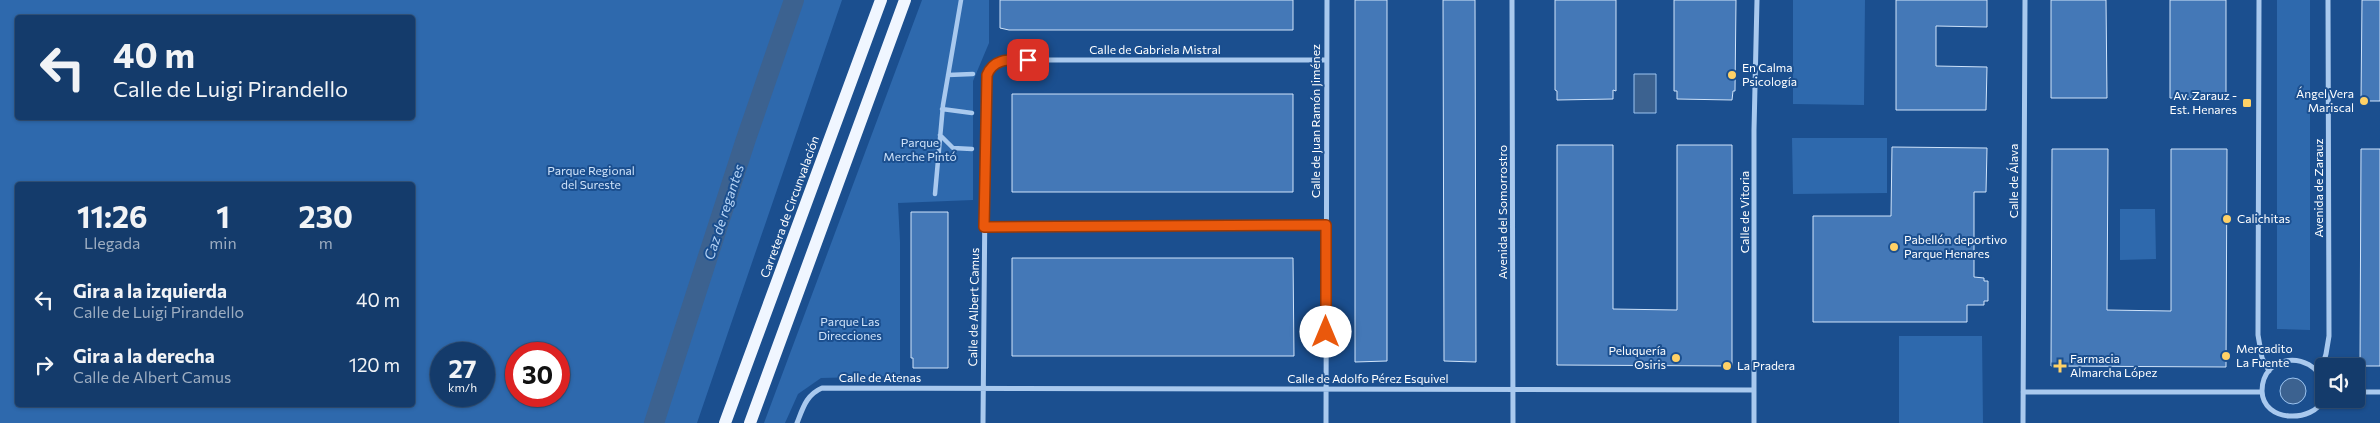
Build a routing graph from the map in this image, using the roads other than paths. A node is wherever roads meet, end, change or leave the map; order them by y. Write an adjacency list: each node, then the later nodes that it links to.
1 (881, 0): 34 (main road, Carretera de Circunvalación)
2 (905, 0): 35 (main road)
3 (961, 0): 13 (street)
4 (1327, 0): 10 (street, Calle de Juan Ramón Jiménez)
5 (1512, 0): 26 (street, Avenida del Somorrostro)
6 (1757, 0): 27 (street, Calle de Vitoria)
7 (2025, 0): 28 (street, Calle de Álava)
8 (2259, 0): 23 (street)
9 (2328, 0): 21 (street, Avenida de Zarauz)
10 (1326, 60): 11 (street, Calle de Gabriela Mistral); 19 (street, Calle de Juan Ramón Jiménez)
11 (988, 71): 20 (street, Calle de Albert Camus)
12 (972, 74): 13 (street)
13 (948, 75): 14 (street)
14 (942, 110): 15 (street); 16 (street)
15 (972, 113)
16 (940, 134): 17 (street); 18 (street)
17 (972, 149)
18 (935, 194)
19 (1326, 225): 20 (street); 25 (street, Calle de Juan Ramón Jiménez)
20 (984, 227): 24 (street, Calle de Albert Camus)
21 (2325, 358)
22 (2315, 369): 23 (street)
23 (2270, 371): 29 (street)
24 (983, 389): 25 (street, Calle de Adolfo Pérez Esquivel); 36 (street, Calle de Atenas); 37 (street, Calle de Albert Camus)
25 (1326, 389): 26 (street, Calle de Adolfo Pérez Esquivel); 38 (street, Calle de Juan Ramón Jiménez)
26 (1513, 390): 27 (street, Calle de Adolfo Pérez Esquivel); 39 (street, Avenida del Somorrostro)
27 (1754, 390): 40 (street, Calle de Vitoria)
28 (2023, 392): 29 (street); 41 (street, Calle de Álava)
29 (2262, 392): 33 (street)
30 (2365, 392): 31 (street)
31 (2380, 392)
32 (2320, 408): 33 (street)
33 (2277, 420)
34 (726, 423)
35 (750, 423)
36 (797, 423)
37 (983, 423)
38 (1326, 423)
39 (1513, 423)
40 (1754, 423)
41 (2023, 423)

